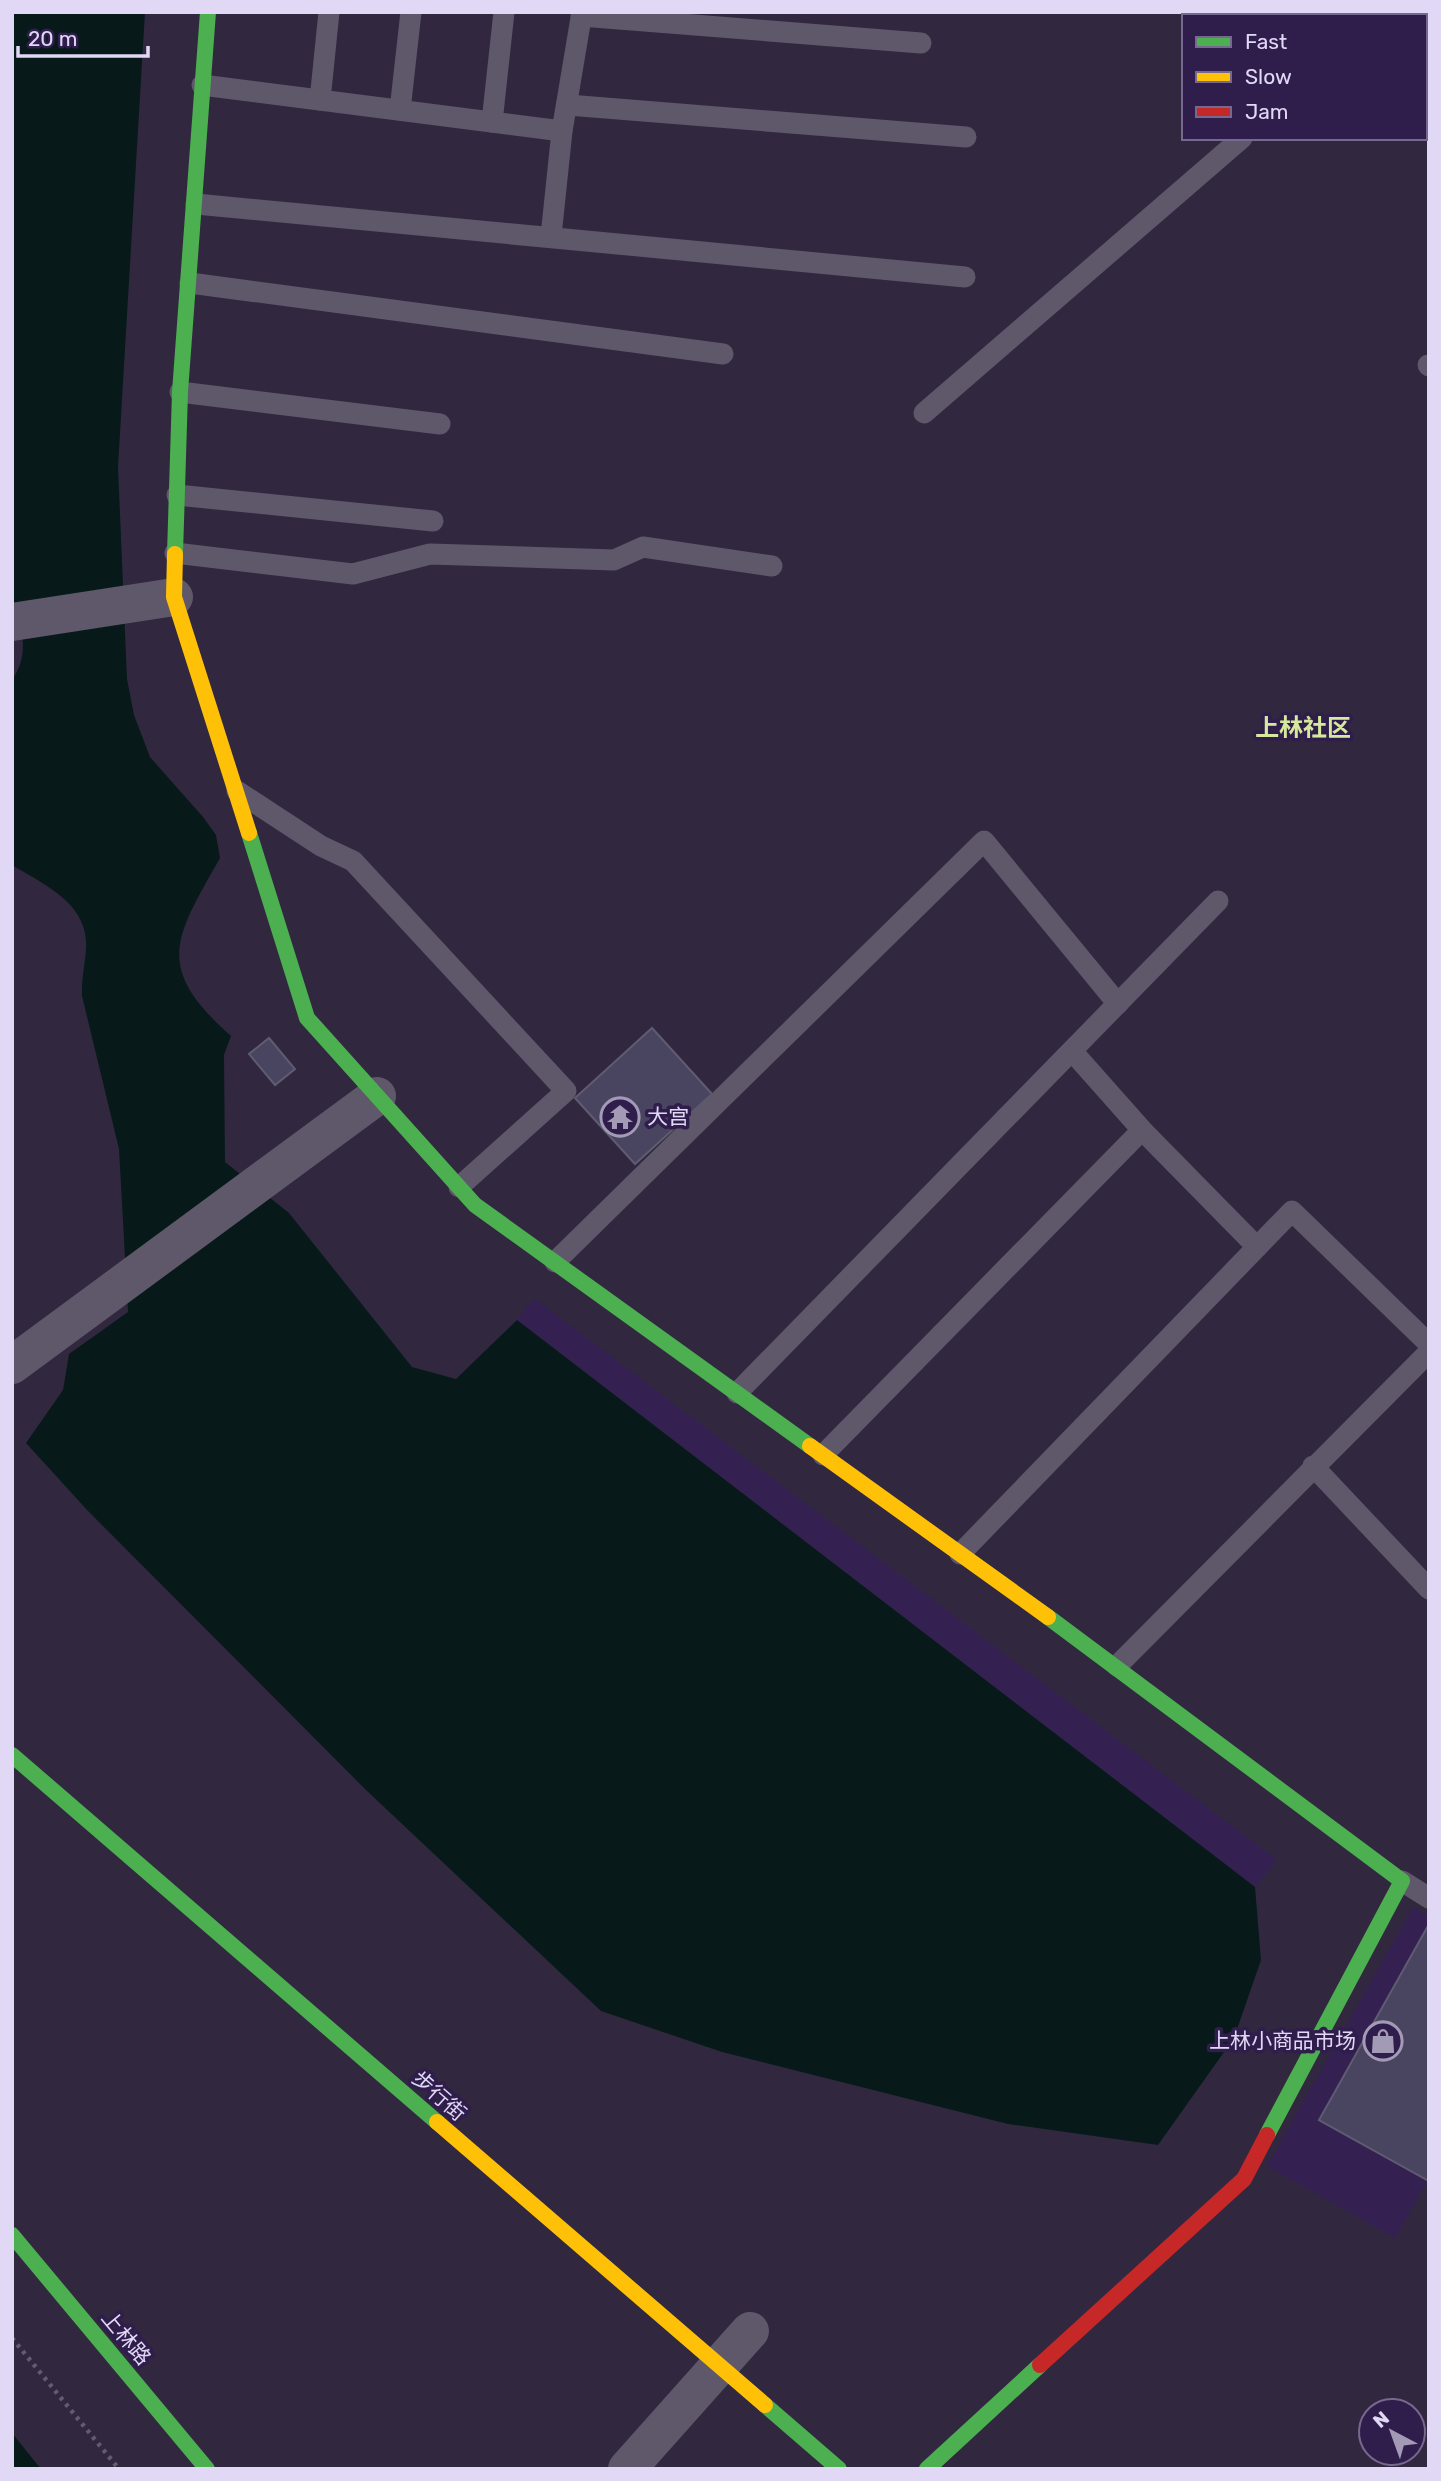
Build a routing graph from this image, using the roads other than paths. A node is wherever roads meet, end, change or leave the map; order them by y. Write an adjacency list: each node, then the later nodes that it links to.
1 (208, 12): 7 (street)
2 (329, 12): 8 (lane)
3 (411, 12): 10 (lane)
4 (504, 12): 11 (lane)
5 (582, 14): 6 (lane); 9 (lane)
6 (921, 43)
7 (202, 85): 8 (lane); 15 (street)
8 (320, 100): 10 (lane)
9 (568, 105): 12 (lane); 13 (lane)
10 (400, 110): 11 (lane)
11 (492, 122): 12 (lane)
12 (562, 131): 16 (lane)
13 (966, 136)
14 (1240, 140): 21 (lane)
15 (196, 204): 16 (lane); 18 (street)
16 (551, 236): 17 (lane)
17 (965, 277)
18 (190, 283): 19 (lane); 20 (street)
19 (723, 354)
20 (180, 392): 22 (lane); 23 (street)
21 (924, 413)
22 (440, 424)
23 (177, 495): 24 (lane); 25 (street)
24 (433, 522)
25 (175, 553): 26 (lane); 27 (street)
26 (772, 566)
27 (174, 597): 28 (street); 29 (street)
28 (13, 622)
29 (235, 790): 33 (street); 35 (lane)
30 (1218, 901): 31 (lane)
31 (1118, 1004): 32 (lane); 37 (lane)
32 (1072, 1051): 34 (lane); 41 (lane)
33 (376, 1096): 35 (street); 40 (street)
34 (1142, 1129): 36 (lane); 42 (lane)
35 (459, 1187): 37 (street)
36 (1257, 1247): 38 (lane); 44 (lane)
37 (555, 1262): 41 (street)
38 (1429, 1344)
39 (1429, 1352): 43 (lane)
40 (12, 1365)
41 (737, 1393): 42 (street)
42 (822, 1455): 44 (street)
43 (1313, 1466): 45 (lane); 46 (lane)
44 (960, 1553): 46 (street)
45 (1429, 1589)
46 (1117, 1666): 48 (street)
47 (12, 1755): 55 (street, 步行街)
48 (1402, 1881): 49 (lane); 50 (lane); 56 (street)
49 (1429, 1888)
50 (1429, 1898)
51 (12, 2235): 53 (street, 上林路)
52 (750, 2331): 54 (street)
53 (207, 2469)
54 (627, 2469)
55 (839, 2469)
56 (927, 2469)

